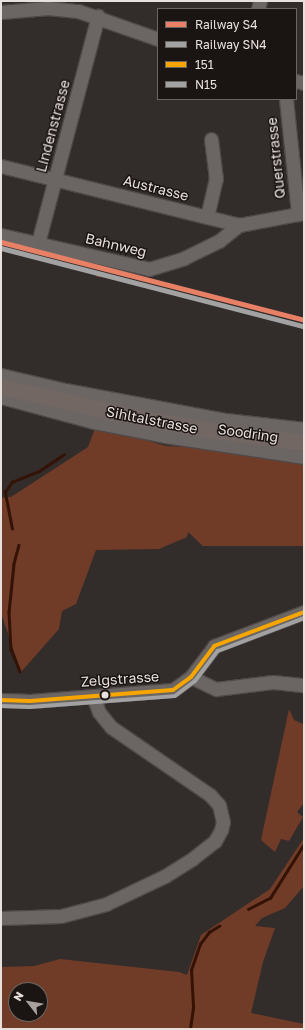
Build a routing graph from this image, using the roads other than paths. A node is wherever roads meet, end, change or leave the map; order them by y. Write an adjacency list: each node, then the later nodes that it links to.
1 (48, 4): 2 (street); 3 (street)
2 (1, 12)
3 (98, 16): 4 (street); 9 (street, Lindenstrasse)
4 (157, 39)
5 (286, 100): 8 (street, Querstrasse)
6 (210, 139): 11 (street)
7 (1, 166): 9 (street, Austrasse)
8 (299, 174): 10 (street, Querstrasse)
9 (56, 179): 11 (street, Austrasse); 14 (street, Lindenstrasse)
10 (301, 214): 12 (street, Austrasse)
11 (207, 217): 12 (street, Austrasse)
12 (239, 225): 14 (street, Bahnweg)
13 (1, 234): 14 (street, Bahnweg)
14 (38, 243)
15 (1, 375): 18 (street, Soodring)
16 (1, 387): 19 (main road, Sihltalstrasse)
17 (1, 397): 20 (street, Soodring)
18 (304, 429)
19 (304, 443)
20 (304, 457)
21 (304, 612): 22 (street, Zelgstrasse)
22 (191, 677): 23 (street); 24 (street, Zelgstrasse)
23 (304, 685)
24 (93, 696): 25 (street, Zelgstrasse); 26 (street)
25 (1, 700)
26 (1, 918)

